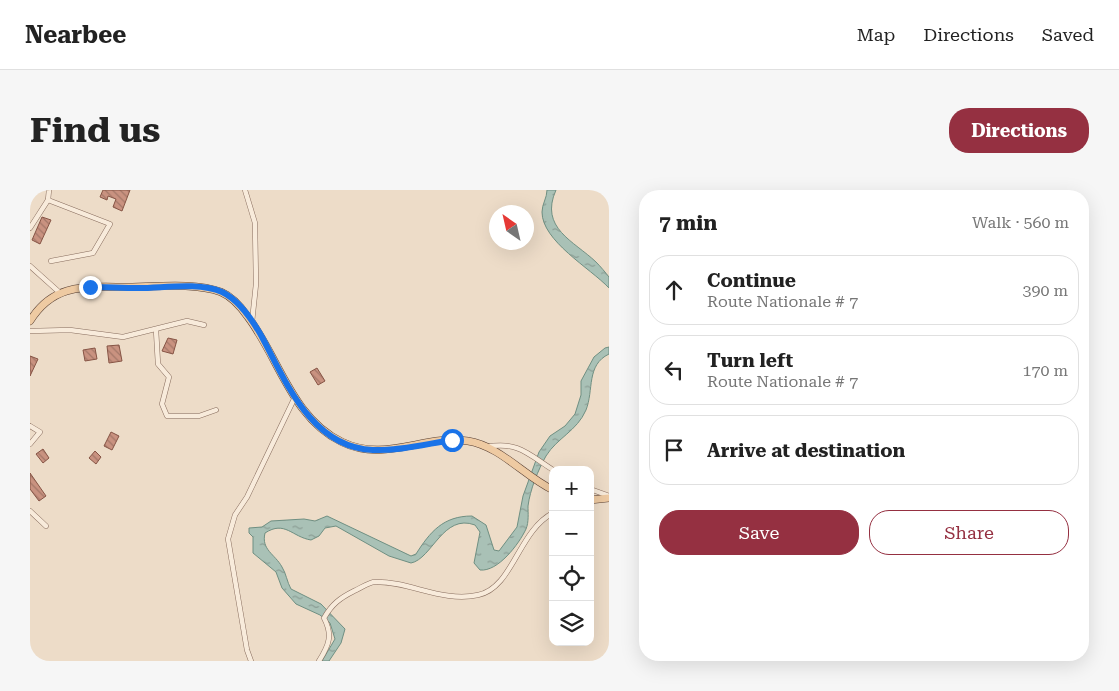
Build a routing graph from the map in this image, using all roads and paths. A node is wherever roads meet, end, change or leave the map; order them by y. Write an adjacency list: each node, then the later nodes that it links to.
1 (49, 190): 3 (street)
2 (245, 190): 9 (street)
3 (48, 200): 4 (street); 5 (street)
4 (30, 228)
5 (51, 260)
6 (30, 266): 7 (street)
7 (59, 292): 8 (main road); 9 (main road)
8 (30, 321)
9 (252, 322): 13 (main road)
10 (204, 324): 11 (street)
11 (156, 330): 12 (street); 14 (street)
12 (30, 332)
13 (295, 397): 17 (main road); 26 (street)
14 (216, 410)
15 (30, 426): 16 (street)
16 (30, 444)
17 (485, 447): 18 (street); 19 (main road)
18 (549, 468)
19 (549, 488)
20 (594, 491): 21 (street)
21 (609, 497): 22 (main road)
22 (594, 500)
23 (30, 511): 25 (street)
24 (549, 515): 27 (street)
25 (46, 526)
26 (251, 661)
27 (320, 661)

